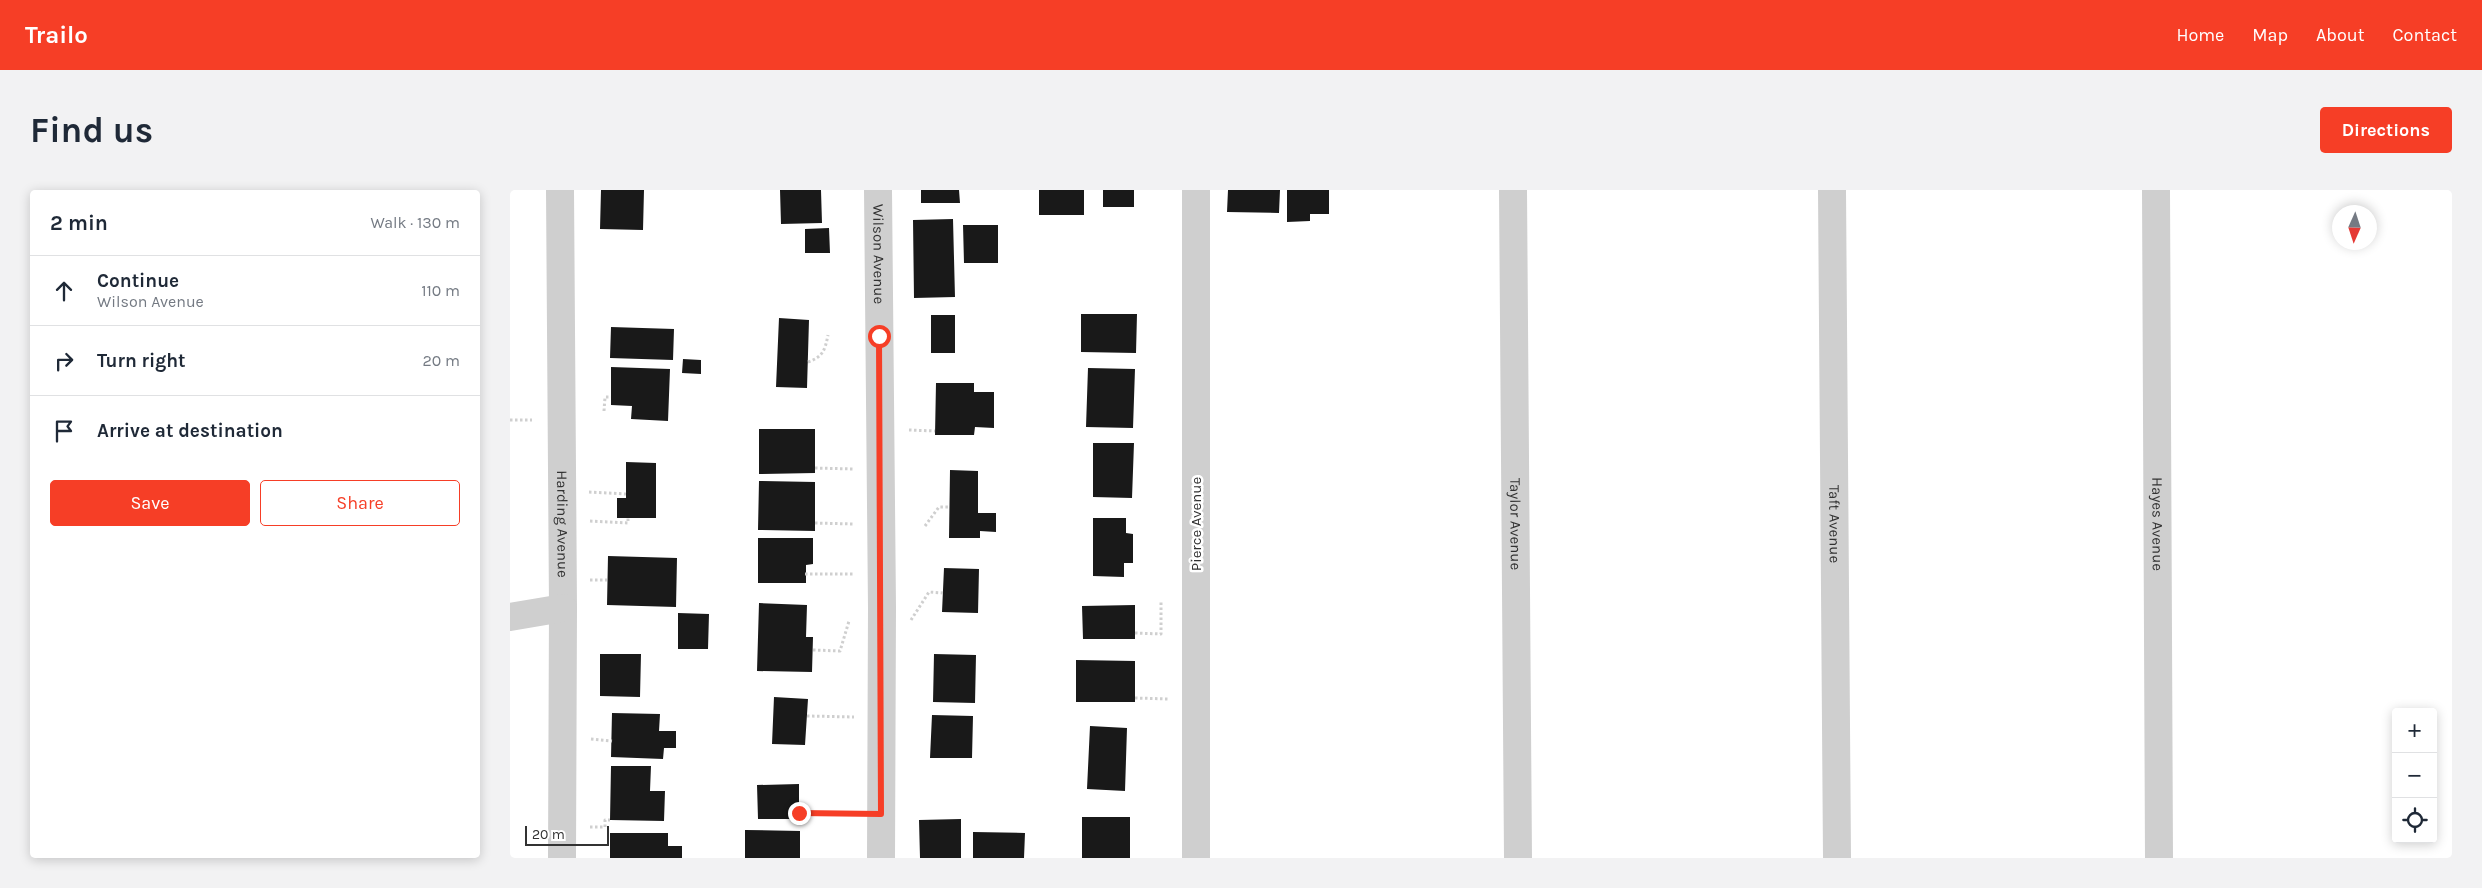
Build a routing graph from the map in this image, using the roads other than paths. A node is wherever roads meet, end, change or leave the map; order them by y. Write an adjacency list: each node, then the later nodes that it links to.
1 (560, 190): 7 (street, Harding Avenue)
2 (878, 190): 10 (street, Wilson Avenue)
3 (1196, 190): 11 (street, Pierce Avenue)
4 (1513, 190): 12 (street, Taylor Avenue)
5 (1832, 190): 13 (street, Taft Avenue)
6 (2156, 190): 14 (street, Hayes Avenue)
7 (563, 608): 8 (street); 9 (street, Harding Avenue)
8 (510, 616)
9 (562, 858)
10 (880, 858)
11 (1196, 858)
12 (1518, 858)
13 (1837, 858)
14 (2159, 858)

